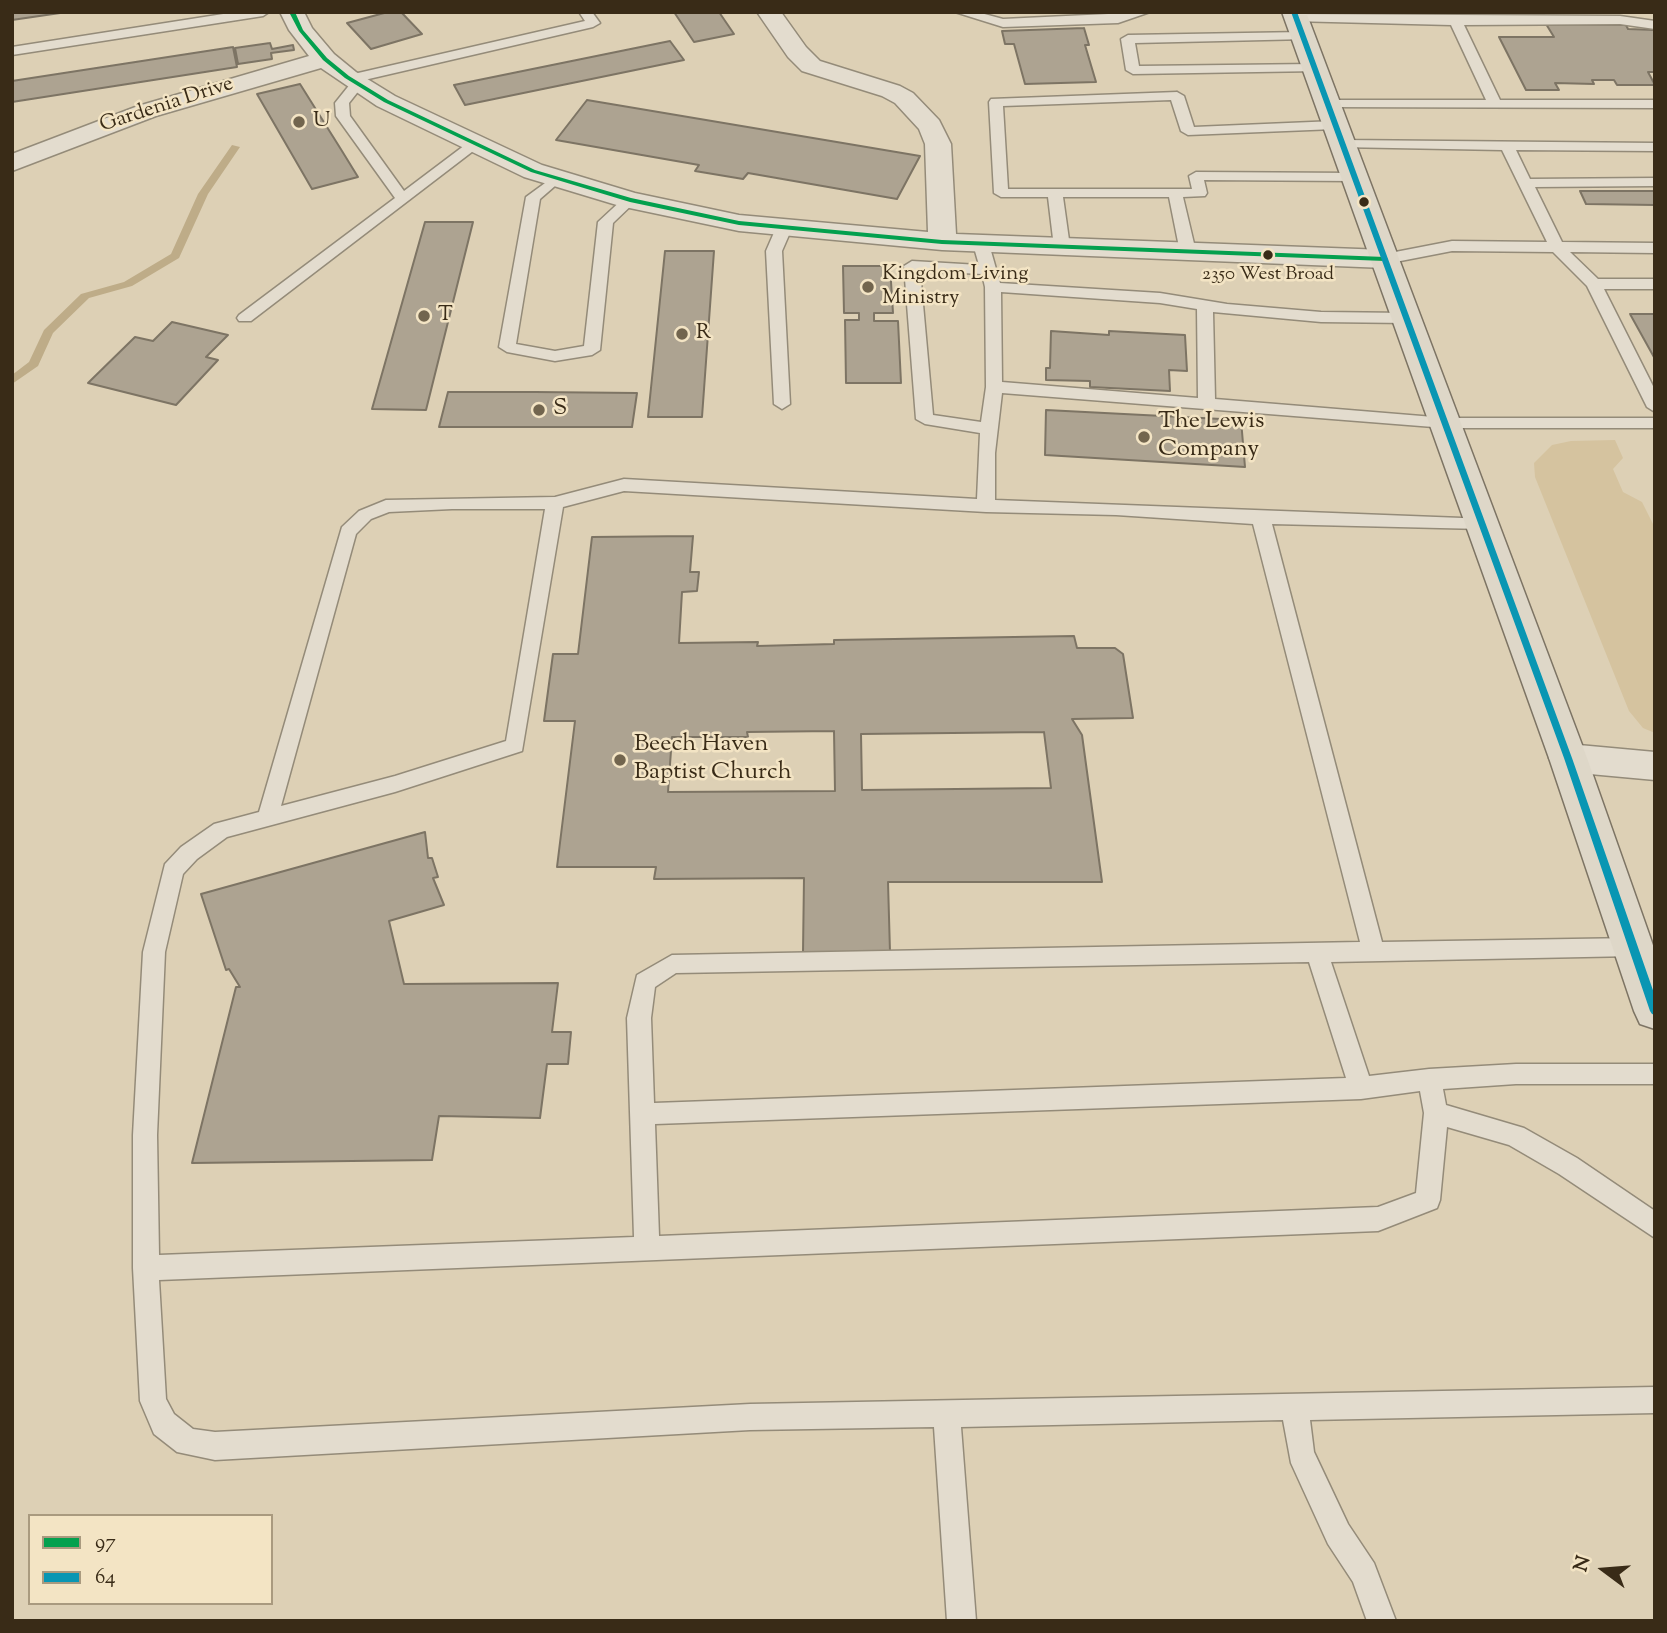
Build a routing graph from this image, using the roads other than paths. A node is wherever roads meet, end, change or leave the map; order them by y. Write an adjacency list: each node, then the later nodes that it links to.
1 (263, 12): 10 (lane)
2 (292, 12): 11 (street)
3 (585, 12): 13 (lane)
4 (769, 12): 30 (street)
5 (961, 12): 6 (lane)
6 (1144, 12)
7 (1456, 21): 8 (lane); 9 (lane); 14 (lane)
8 (1297, 22): 12 (main road); 12 (lane)
9 (1655, 25)
10 (12, 51)
11 (326, 59): 13 (street); 20 (street, Gardenia Drive)
12 (1314, 68): 16 (main road)
13 (354, 81): 17 (street); 27 (lane)
14 (1495, 104): 15 (lane); 16 (lane)
15 (1655, 104)
16 (1335, 124): 18 (lane); 21 (main road); 26 (lane)
17 (474, 145): 22 (street); 27 (lane)
18 (1507, 146): 19 (lane); 24 (lane)
19 (1655, 147)
20 (12, 163)
21 (1354, 177): 25 (lane); 36 (main road)
22 (556, 179): 28 (street); 28 (lane)
23 (1655, 182): 24 (lane)
24 (1525, 183): 33 (lane)
25 (1175, 193): 26 (lane); 35 (lane)
26 (1055, 194): 32 (lane)
27 (403, 199): 41 (lane)
28 (630, 200): 29 (street)
29 (784, 228): 30 (street); 45 (lane)
30 (942, 242): 31 (street)
31 (981, 243): 32 (street); 37 (lane)
32 (1062, 247): 35 (street)
33 (1557, 247): 34 (lane); 36 (lane); 38 (lane)
34 (1655, 248)
35 (1188, 252): 36 (street)
36 (1385, 259): 42 (main road)
37 (991, 278): 40 (lane); 43 (lane); 49 (lane)
38 (1594, 284): 39 (lane); 46 (lane)
39 (1655, 284)
40 (1205, 306): 42 (lane); 44 (lane)
41 (245, 318)
42 (1408, 318): 48 (main road)
43 (994, 387): 44 (lane); 49 (lane)
44 (1207, 403): 48 (lane)
45 (782, 404)
46 (1655, 407)
47 (1655, 423): 48 (lane)
48 (1446, 424): 53 (main road)
49 (989, 429): 51 (lane)
50 (555, 503): 51 (lane); 56 (lane); 56 (lane)
51 (986, 506): 52 (lane)
52 (1261, 518): 53 (lane); 58 (lane)
53 (1482, 523): 54 (main road)
54 (1568, 758): 55 (street); 57 (main road)
55 (1655, 766)
56 (267, 819): 68 (lane)
57 (1635, 947): 58 (lane); 60 (main road)
58 (1373, 951): 59 (lane)
59 (1317, 952): 63 (lane); 64 (lane)
60 (1655, 1011)
61 (1655, 1074): 62 (lane)
62 (1429, 1079): 63 (lane); 65 (lane)
63 (1361, 1088): 64 (lane)
64 (642, 1114): 67 (lane)
65 (1436, 1114): 66 (lane); 67 (lane)
66 (1655, 1226)
67 (647, 1247): 68 (lane)
68 (146, 1268): 71 (lane)
69 (1655, 1400): 70 (lane)
70 (1294, 1406): 71 (lane); 73 (lane)
71 (946, 1413): 72 (lane)
72 (962, 1621)
73 (1382, 1621)

